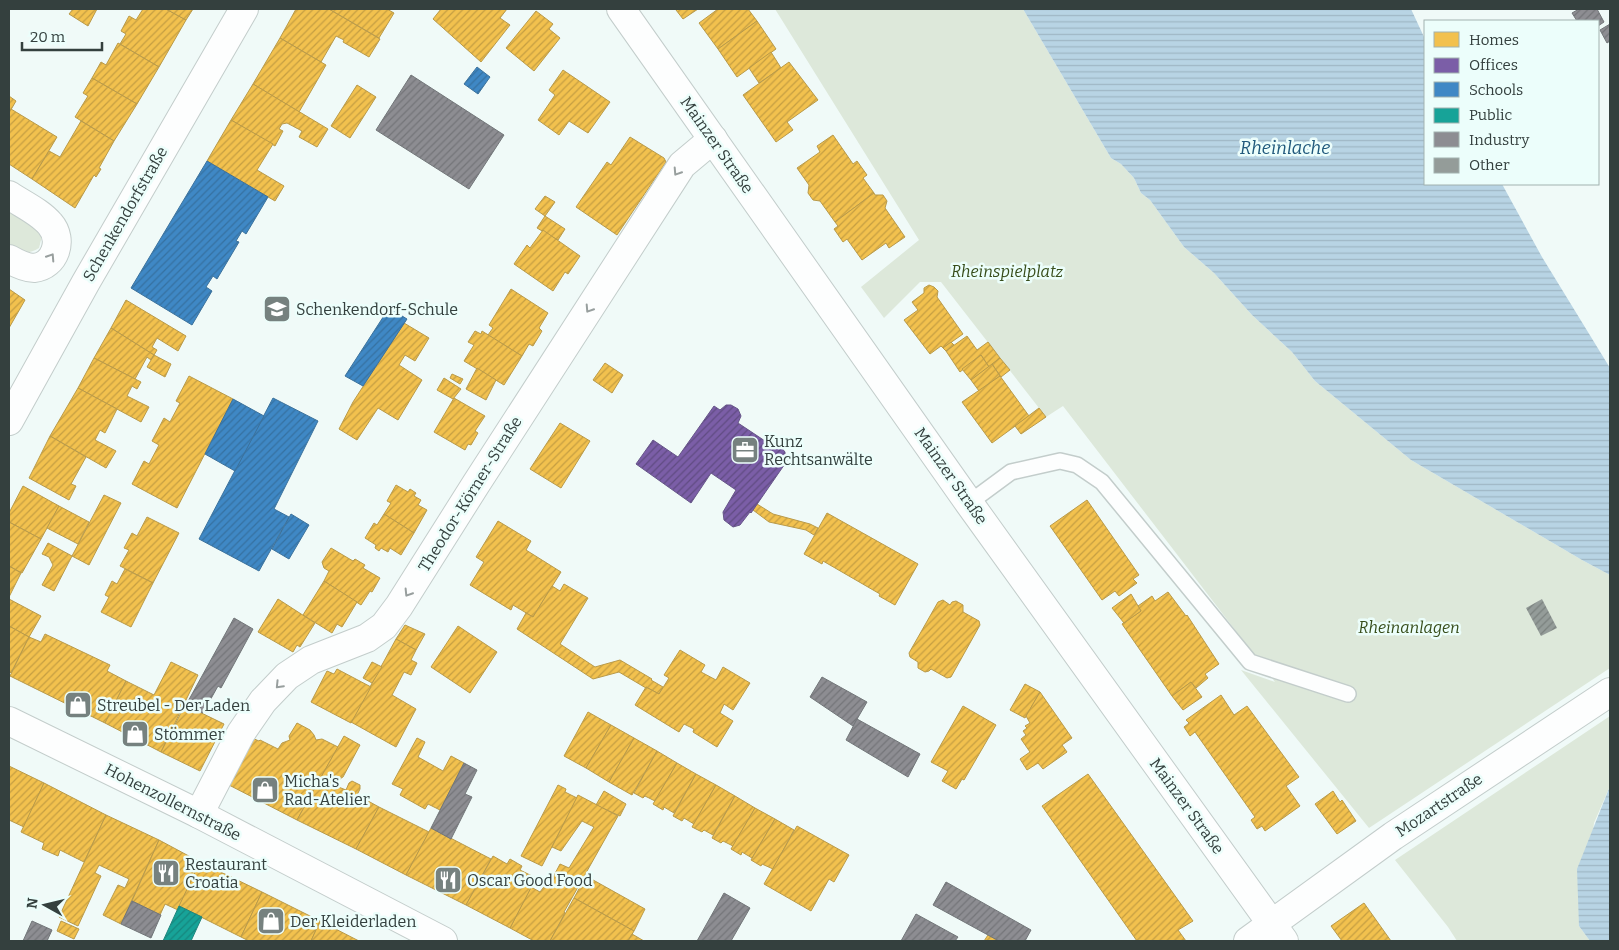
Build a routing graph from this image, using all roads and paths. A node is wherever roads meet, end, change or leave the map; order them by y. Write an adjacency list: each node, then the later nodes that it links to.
1 (244, 9): 6 (street, Schenkendorfstraße)
2 (621, 9): 3 (street, Mainzer Straße)
3 (713, 139): 7 (street, Mainzer Straße); 11 (street, Theodor-Körner-Straße, one-way to 11)
4 (9, 195): 5 (street, one-way to 4)
5 (9, 259)
6 (9, 421)
7 (969, 503): 9 (lane); 12 (street, Mainzer Straße)
8 (1610, 692): 12 (street, Mozartstraße)
9 (1348, 694)
10 (9, 720): 11 (street, Hohenzollernstraße)
11 (199, 814): 13 (street, Hohenzollernstraße)
12 (1278, 933): 14 (street, Mozartstraße)
13 (443, 941)
14 (1248, 941)

